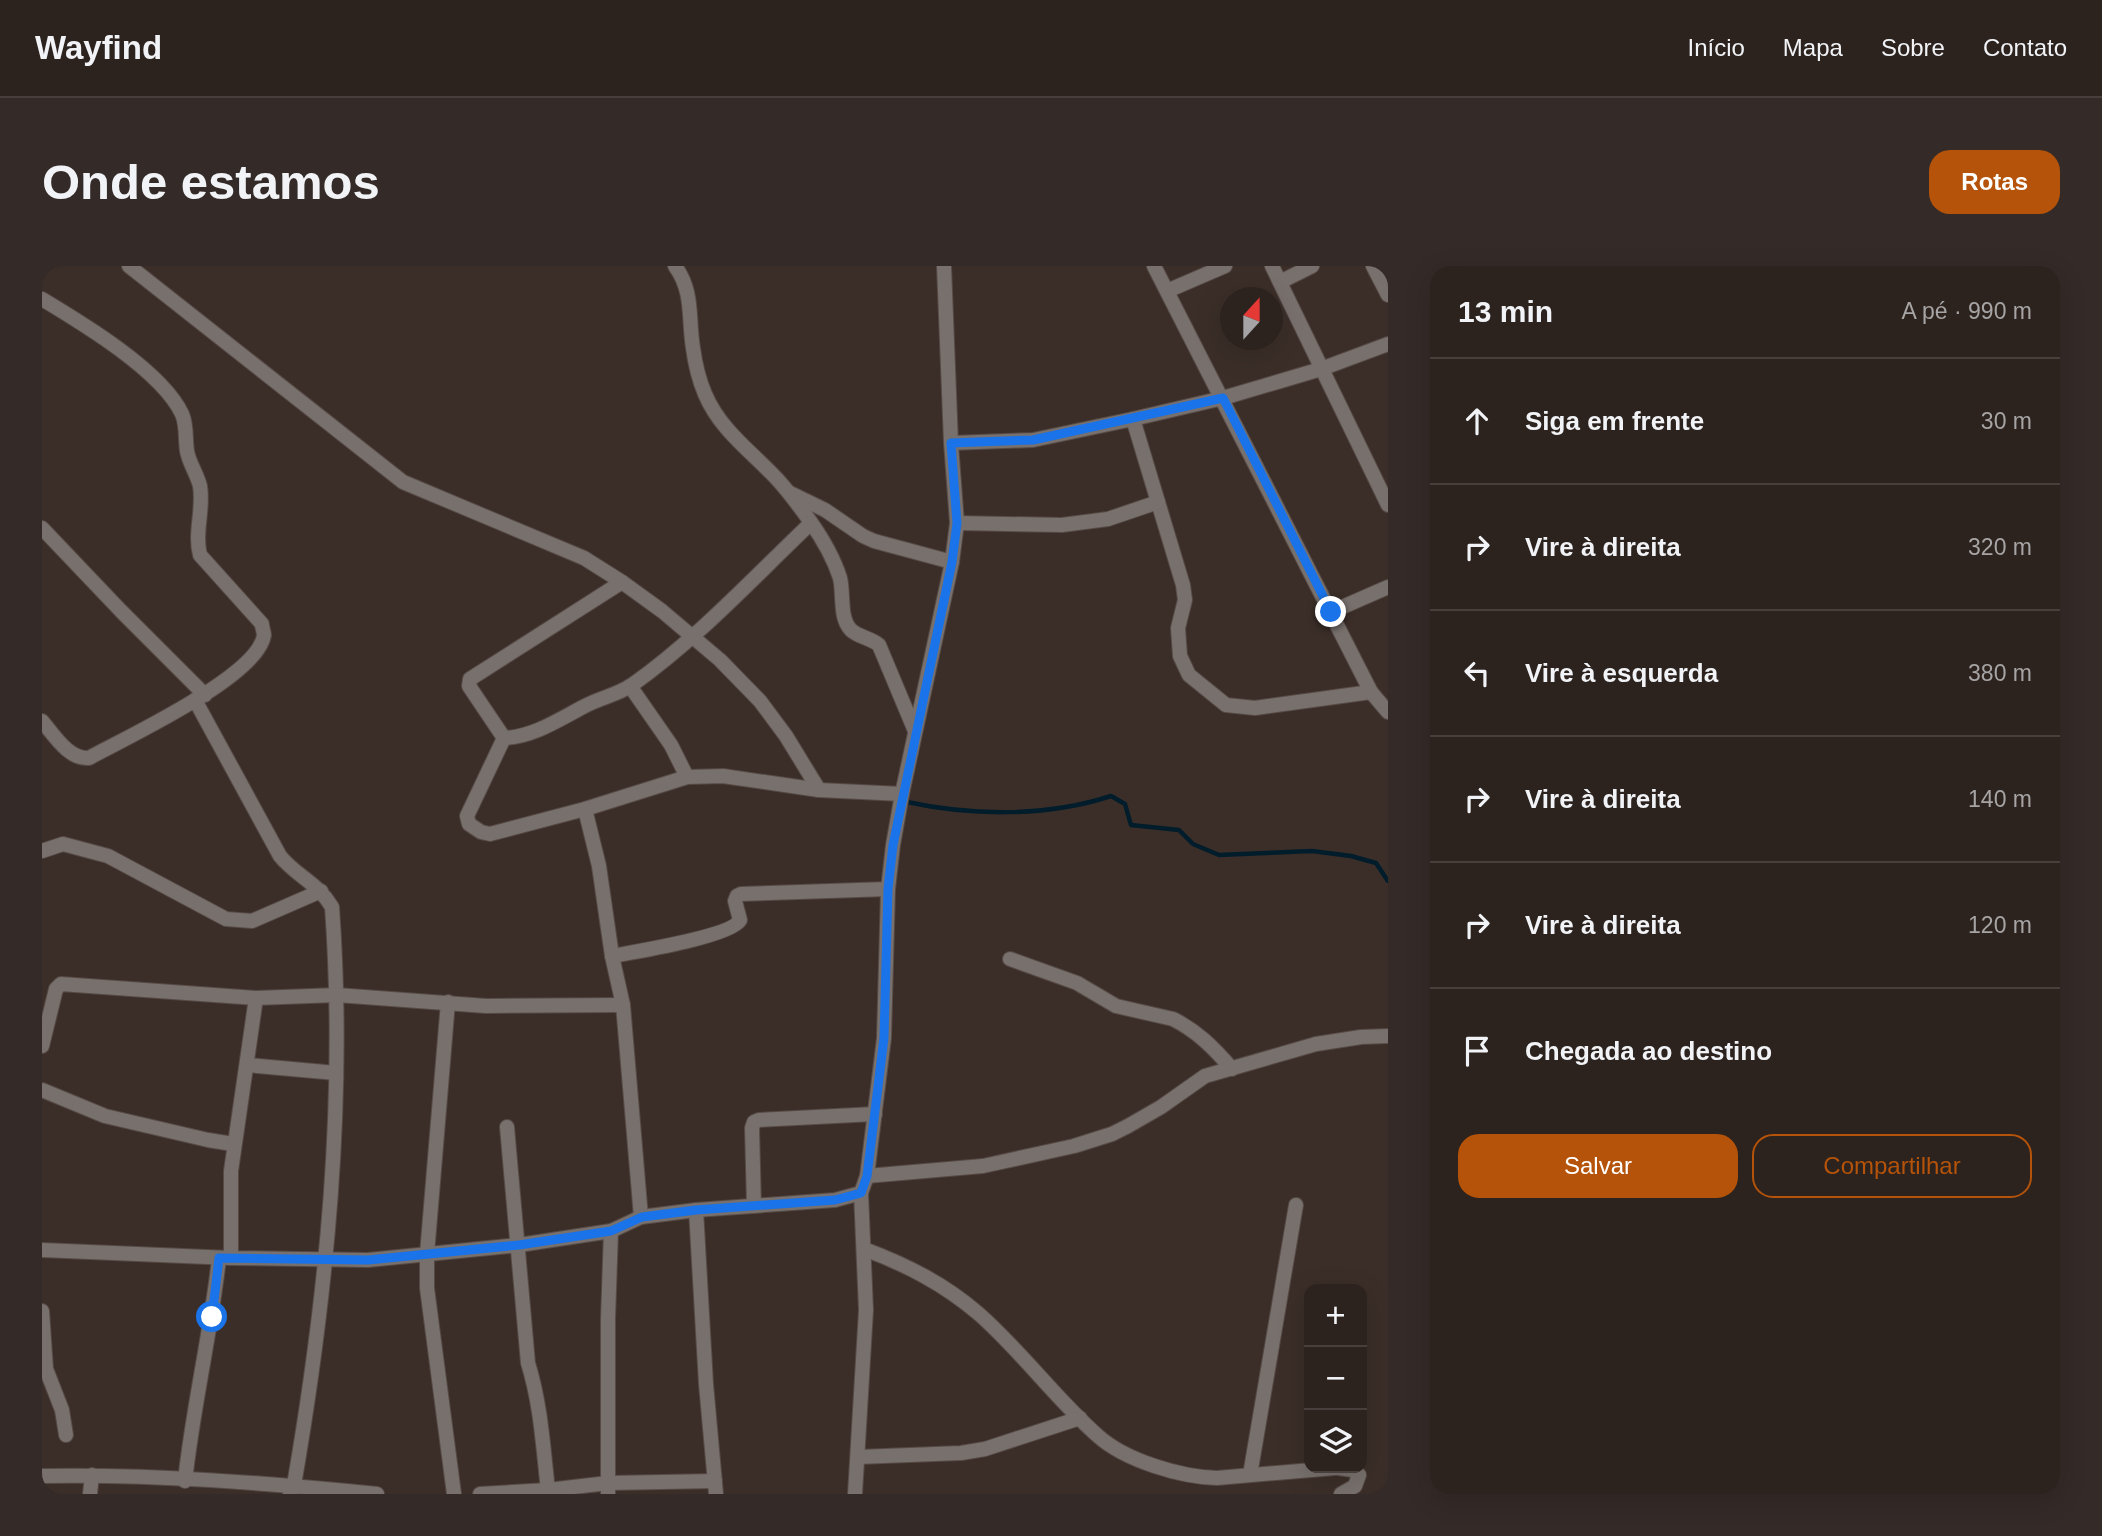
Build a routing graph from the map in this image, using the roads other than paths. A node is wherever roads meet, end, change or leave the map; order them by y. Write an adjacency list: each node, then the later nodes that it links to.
1 (129, 266): 25 (street)
2 (675, 266): 18 (street)
3 (944, 266): 17 (street)
4 (1154, 266): 10 (street)
5 (1225, 266): 10 (street)
6 (1272, 266): 9 (street)
7 (1312, 266): 9 (street)
8 (1373, 266): 11 (street)
9 (1280, 282): 14 (street)
10 (1167, 291): 15 (street)
11 (1388, 295)
12 (42, 299): 31 (street)
13 (1388, 344): 14 (street)
14 (1321, 369): 15 (street); 20 (street)
15 (1223, 398): 16 (street); 27 (street)
16 (1133, 419): 17 (street); 19 (street)
17 (951, 443): 22 (street)
18 (788, 493): 21 (street); 24 (street)
19 (1158, 502): 22 (street); 30 (street)
20 (1388, 505)
21 (811, 523): 28 (street); 34 (street)
22 (957, 523): 24 (street)
23 (42, 528): 31 (street)
24 (952, 562): 34 (street)
25 (622, 582): 28 (street); 35 (street)
26 (1388, 587): 27 (street)
27 (1331, 612): 30 (street)
28 (693, 636): 29 (street); 37 (street)
29 (630, 686): 35 (street); 36 (street)
30 (1371, 692): 32 (street)
31 (200, 697): 33 (street); 42 (street)
32 (1388, 712)
33 (42, 721)
34 (915, 731): 38 (street)
35 (504, 738): 39 (street)
36 (687, 777): 37 (street); 39 (street)
37 (819, 790): 38 (street)
38 (902, 794): 41 (street)
39 (585, 809): 43 (street)
40 (42, 852): 42 (street)
41 (888, 889): 43 (street); 55 (street)
42 (321, 891): 45 (street)
43 (612, 956): 48 (street)
44 (1010, 959): 52 (street)
45 (337, 995): 46 (street); 47 (street); 53 (street)
46 (256, 998): 50 (street); 51 (street)
47 (448, 1002): 48 (street); 68 (street)
48 (623, 1005): 63 (street)
49 (1388, 1036): 52 (street)
50 (42, 1046)
51 (247, 1065): 53 (street); 57 (street)
52 (1232, 1069): 58 (street)
53 (336, 1073): 70 (street)
54 (42, 1090): 57 (street)
55 (876, 1114): 58 (street); 61 (street)
56 (507, 1127): 65 (street)
57 (233, 1143): 69 (street)
58 (867, 1176): 59 (street)
59 (861, 1193): 61 (street); 66 (street)
60 (1296, 1205): 79 (street)
61 (754, 1206): 62 (street)
62 (696, 1210): 63 (street); 83 (street)
63 (642, 1217): 64 (street)
64 (611, 1231): 65 (street); 82 (street)
65 (519, 1245): 68 (street); 85 (street)
66 (864, 1249): 73 (street); 75 (street)
67 (42, 1250): 69 (street)
68 (427, 1254): 70 (street); 88 (street)
69 (225, 1258): 70 (street); 81 (street)
70 (326, 1260): 84 (street)
71 (42, 1311): 72 (street)
72 (44, 1369): 74 (street)
73 (1080, 1418): 75 (street); 79 (street)
74 (66, 1435)
75 (858, 1457): 90 (street)
76 (1304, 1471): 79 (street)
77 (1357, 1473): 91 (street)
78 (92, 1475): 80 (street); 81 (street); 86 (street)
79 (1250, 1475)
80 (42, 1476)
81 (186, 1481): 84 (street)
82 (608, 1488): 83 (street); 85 (street)
83 (715, 1488)
84 (292, 1489): 87 (street)
85 (548, 1490): 89 (street)
86 (90, 1494)
87 (377, 1494)
88 (454, 1494)
89 (480, 1494)
90 (855, 1494)
91 (1341, 1494)

